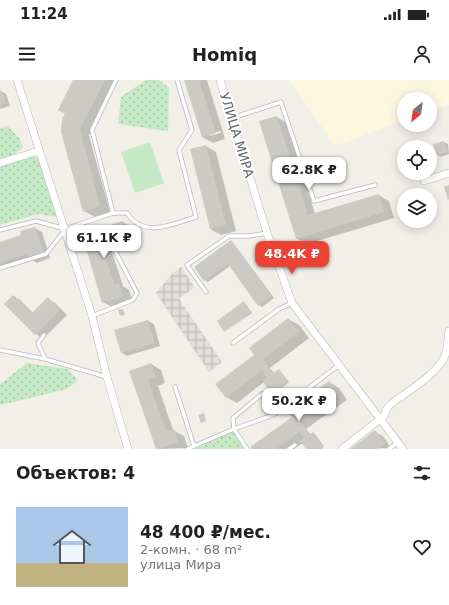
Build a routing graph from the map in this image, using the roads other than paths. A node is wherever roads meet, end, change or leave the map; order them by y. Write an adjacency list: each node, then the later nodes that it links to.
1 (17, 80): 6 (street)
2 (116, 80): 11 (lane)
3 (177, 80): 11 (lane)
4 (220, 80): 5 (street, УЛИЦА МИРА)
5 (232, 118): 10 (lane); 14 (street, УЛИЦА МИРА)
6 (39, 152): 7 (street); 12 (street)
7 (0, 163)
8 (449, 173): 9 (street)
9 (424, 181)
10 (375, 185)
11 (113, 213): 12 (lane)
12 (66, 229): 13 (lane); 16 (lane); 19 (street)
13 (0, 230)
14 (267, 233): 17 (lane); 18 (street, УЛИЦА МИРА)
15 (114, 249): 19 (lane)
16 (0, 268)
17 (206, 292)
18 (292, 303): 22 (lane); 25 (street, УЛИЦА МИРА)
19 (92, 316): 26 (street)
20 (449, 331): 29 (street)
21 (44, 335): 24 (lane)
22 (233, 343)
23 (0, 350): 24 (lane)
24 (45, 360): 26 (lane)
25 (339, 365): 29 (street, УЛИЦА МИРА); 30 (lane)
26 (107, 377): 34 (street)
27 (175, 387): 33 (lane)
28 (262, 394): 30 (lane)
29 (380, 419): 31 (street, УЛИЦА МИРА); 38 (street)
30 (234, 429): 33 (lane); 36 (lane)
31 (398, 442): 39 (lane); 40 (street, УЛИЦА МИРА)
32 (295, 444): 37 (lane)
33 (194, 446): 35 (lane)
34 (128, 449)
35 (188, 449)
36 (247, 449)
37 (289, 449)
38 (342, 449)
39 (389, 449)
40 (403, 449)

